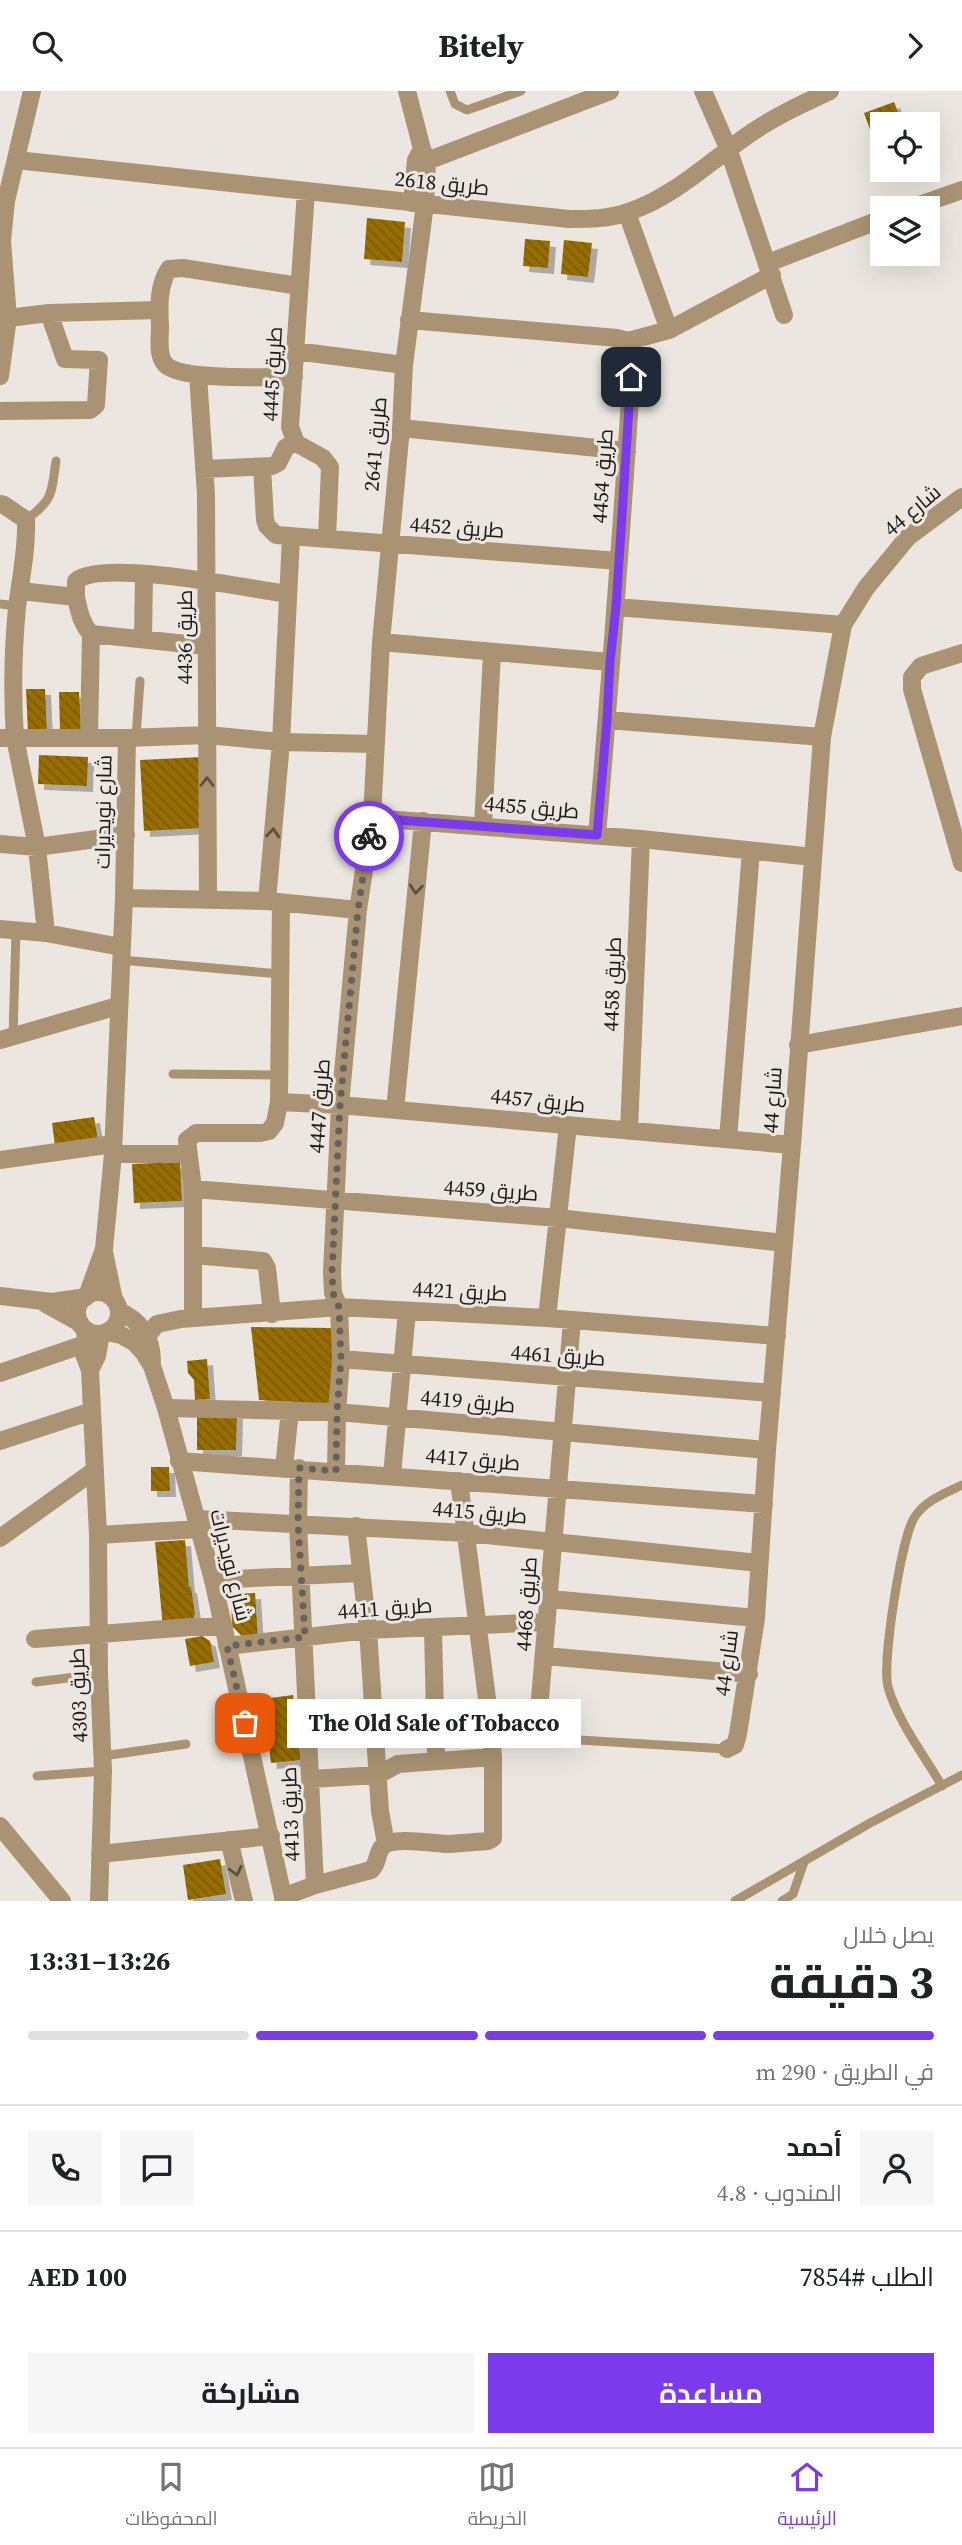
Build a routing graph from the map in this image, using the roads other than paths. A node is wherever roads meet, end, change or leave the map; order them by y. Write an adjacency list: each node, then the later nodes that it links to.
1 (32, 91): 10 (street)
2 (407, 91): 9 (street, طريق 2641)
3 (450, 91): 4 (lane)
4 (521, 91)
5 (610, 91): 9 (street)
6 (703, 91): 8 (street)
7 (830, 91): 8 (street, طريق 2618)
8 (728, 148): 15 (street, طريق 2618); 17 (street)
9 (424, 155): 14 (street, طريق 2641)
10 (16, 160): 12 (street, طريق 2618); 22 (street)
11 (962, 190): 13 (street)
12 (306, 191): 14 (street, طريق 2618); 18 (street, طريق 4445)
13 (940, 198)
14 (419, 204): 15 (street, طريق 2618); 23 (street, طريق 2641)
15 (627, 213): 24 (street)
16 (870, 224): 17 (street)
17 (770, 269): 21 (street); 24 (street)
18 (299, 286): 19 (street); 26 (street, طريق 4445)
19 (159, 310): 20 (street); 28 (street)
20 (49, 313): 22 (street); 31 (street)
21 (784, 315)
22 (8, 318): 29 (street)
23 (408, 320): 25 (street); 27 (street, طريق 2641)
24 (669, 330): 25 (street)
25 (628, 341): 34 (street, طريق 4454)
26 (295, 351): 27 (street); 30 (street, طريق 4445)
27 (404, 365): 32 (street, طريق 2641)
28 (198, 375): 30 (street); 37 (street, طريق 4436)
29 (0, 376)
30 (294, 377): 33 (street, طريق 4445)
31 (0, 411)
32 (401, 428): 34 (street); 43 (street, طريق 2641)
33 (296, 443): 36 (street); 42 (street, طريق 4445)
34 (627, 451): 44 (street, طريق 4454)
35 (56, 461): 40 (lane)
36 (262, 467): 37 (street); 41 (street)
37 (204, 469): 46 (street, طريق 4436)
38 (962, 497): 51 (street, شارع 44)
39 (0, 505): 40 (street)
40 (26, 520): 49 (street)
41 (291, 537): 42 (street, طريق 4452); 47 (street)
42 (327, 539): 43 (street, طريق 4452)
43 (390, 545): 44 (street, طريق 4452); 54 (street, طريق 2641)
44 (619, 561): 50 (street, طريق 4454)
45 (144, 574): 46 (street); 48 (street); 53 (street)
46 (207, 583): 47 (street); 55 (street, طريق 4436)
47 (288, 594): 66 (street)
48 (76, 597): 49 (street); 52 (street)
49 (12, 600): 65 (street)
50 (616, 607): 51 (street); 58 (street, طريق 4454)
51 (843, 625): 64 (street, شارع 44)
52 (91, 634): 53 (street); 62 (street)
53 (143, 639): 55 (street)
54 (381, 642): 56 (street); 67 (street, طريق 2641)
55 (206, 646): 61 (street, طريق 4436)
56 (492, 653): 58 (street); 70 (street)
57 (962, 653): 78 (street)
58 (610, 662): 60 (street, طريق 4454)
59 (140, 681): 63 (lane)
60 (607, 720): 64 (street); 72 (street, طريق 4454)
61 (207, 735): 63 (street); 66 (street); 80 (street, طريق 4436, one-way to 61)
62 (89, 737): 63 (street, شارع نويديرات); 65 (street, شارع نويديرات)
63 (131, 737): 71 (street, شارع نويديرات)
64 (822, 737): 77 (street, شارع 44)
65 (8, 738): 75 (street)
66 (281, 742): 67 (street); 81 (street, one-way to 66)
67 (376, 744): 68 (street, طريق 4447)
68 (372, 818): 69 (street, طريق 4455); 82 (street, طريق 4447)
69 (423, 821): 70 (street, طريق 4455); 95 (street, one-way to 95)
70 (482, 826): 72 (street, طريق 4455)
71 (126, 835): 75 (street); 79 (street, شارع نويديرات)
72 (597, 835): 73 (street, طريق 4455)
73 (641, 839): 76 (street, طريق 4455); 97 (street, طريق 4458)
74 (0, 844): 75 (street)
75 (37, 847): 84 (street)
76 (751, 851): 77 (street, طريق 4455); 98 (street)
77 (813, 857): 90 (street, شارع 44)
78 (962, 863)
79 (124, 898): 80 (street); 85 (street, شارع نويديرات)
80 (208, 899): 81 (street)
81 (274, 902): 82 (street); 86 (street)
82 (358, 910): 94 (street, طريق 4447)
83 (8, 930): 84 (street); 89 (lane)
84 (46, 933): 85 (street)
85 (121, 953): 86 (lane); 87 (street, شارع نويديرات)
86 (280, 974): 92 (street)
87 (118, 1006): 89 (street); 100 (street, شارع نويديرات)
88 (962, 1016): 90 (street)
89 (6, 1038)
90 (799, 1045): 99 (street, شارع 44)
91 (173, 1074): 92 (lane)
92 (281, 1075): 93 (street)
93 (279, 1102): 94 (street, طريق 4457); 101 (street)
94 (340, 1105): 95 (street, طريق 4457); 104 (street, طريق 4447)
95 (395, 1110): 96 (street, طريق 4457)
96 (568, 1125): 97 (street, طريق 4457); 105 (street)
97 (628, 1131): 98 (street, طريق 4457)
98 (728, 1139): 99 (street, طريق 4457)
99 (792, 1145): 106 (street, شارع 44)
100 (113, 1149): 101 (street); 102 (street); 107 (street, شارع نويديرات)
101 (188, 1154): 103 (street)
102 (0, 1160)
103 (193, 1189): 104 (street, طريق 4459); 108 (street)
104 (337, 1200): 105 (street, طريق 4459); 113 (street, طريق 4447)
105 (558, 1218): 106 (street, طريق 4459); 117 (street)
106 (784, 1243): 121 (street, شارع 44)
107 (104, 1249): 110 (street, شارع نويديرات); 112 (street, شارع نويديرات)
108 (194, 1255): 115 (street); 116 (street)
109 (0, 1296): 111 (street)
110 (86, 1296): 111 (street); 112 (street); 119 (street)
111 (41, 1301): 119 (street, شارع نويديرات)
112 (117, 1306): 119 (street); 120 (street)
113 (339, 1307): 114 (street, طريق 4421); 115 (street, طريق 4421); 122 (street, طريق 4447)
114 (407, 1311): 117 (street, طريق 4421); 123 (street)
115 (272, 1314): 116 (street, طريق 4421)
116 (193, 1318): 120 (street, طريق 4421)
117 (547, 1318): 118 (street, طريق 4421)
118 (572, 1321): 121 (street, طريق 4421); 126 (street, طريق 4468)
119 (91, 1333): 124 (street, شارع نويديرات); 125 (street); 130 (street, طريق 4303)
120 (147, 1336): 124 (street, شارع نويديرات)
121 (777, 1336): 127 (street, شارع 44)
122 (341, 1359): 123 (street, طريق 4461); 131 (street, طريق 4447)
123 (401, 1365): 126 (street, طريق 4461); 132 (street)
124 (152, 1366): 128 (street, شارع نويديرات)
125 (0, 1373)
126 (567, 1379): 127 (street, طريق 4461); 133 (street, طريق 4468)
127 (772, 1393): 135 (street, شارع 44)
128 (166, 1408): 129 (street, طريق 4419); 136 (street, شارع نويديرات)
129 (290, 1410): 131 (street, طريق 4419); 137 (street, طريق 4413)
130 (92, 1411): 134 (street); 138 (street, طريق 4303)
131 (337, 1412): 132 (street, طريق 4419); 139 (street, طريق 4447)
132 (397, 1417): 133 (street, طريق 4419); 140 (street)
133 (562, 1432): 135 (street, طريق 4419); 143 (street, طريق 4468)
134 (0, 1441)
135 (767, 1450): 144 (street, شارع 44)
136 (179, 1461): 137 (street, طريق 4417); 146 (street, شارع نويديرات)
137 (292, 1468): 139 (street, طريق 4417); 145 (street, طريق 4413)
138 (95, 1470): 149 (street, طريق 4303); 150 (street)
139 (336, 1471): 140 (street, طريق 4417)
140 (393, 1475): 141 (street, طريق 4417)
141 (459, 1481): 143 (street, طريق 4417); 148 (street)
142 (962, 1485): 182 (lane)
143 (556, 1488): 144 (street, طريق 4417); 151 (street, طريق 4468)
144 (764, 1503): 152 (street, شارع 44)
145 (298, 1523): 146 (street, طريق 4415); 147 (street, طريق 4415); 154 (street, طريق 4413)
146 (198, 1524): 149 (street); 155 (street, شارع نويديرات)
147 (356, 1526): 148 (street, طريق 4415); 153 (street)
148 (467, 1533): 151 (street, طريق 4415); 159 (street)
149 (98, 1535): 163 (street, طريق 4303)
150 (0, 1538)
151 (552, 1541): 152 (street, طريق 4415); 156 (street, طريق 4468)
152 (759, 1563): 157 (street, شارع 44)
153 (360, 1573): 154 (street); 162 (street)
154 (300, 1575): 155 (street); 164 (street, طريق 4413)
155 (213, 1580): 160 (street, شارع نويديرات)
156 (550, 1599): 157 (street); 158 (street, طريق 4468)
157 (756, 1618): 169 (street, شارع 44)
158 (547, 1622): 159 (street, طريق 4411); 167 (street, طريق 4468)
159 (479, 1626): 161 (street, طريق 4411); 171 (street)
160 (224, 1627): 163 (street); 166 (street, شارع نويديرات)
161 (433, 1628): 162 (street, طريق 4411); 176 (street)
162 (368, 1630): 164 (street, طريق 4411); 178 (street)
163 (100, 1634): 165 (street); 168 (street, طريق 4303)
164 (305, 1637): 166 (street, طريق 4411); 181 (street, طريق 4413)
165 (35, 1639)
166 (227, 1646): 184 (street, شارع نويديرات)
167 (545, 1657): 169 (street); 172 (street, طريق 4468)
168 (99, 1674): 170 (lane); 177 (street, طريق 4303)
169 (749, 1674): 174 (street, شارع 44)
170 (36, 1682)
171 (490, 1722): 172 (street); 175 (street)
172 (538, 1722): 174 (lane)
173 (186, 1744): 177 (lane)
174 (727, 1749)
175 (493, 1757): 176 (street); 186 (street)
176 (436, 1760): 178 (street)
177 (103, 1763): 180 (lane); 187 (street, طريق 4303)
178 (378, 1775): 181 (street); 186 (street)
179 (962, 1775): 182 (lane)
180 (37, 1776)
181 (311, 1779): 189 (street, طريق 4413)
182 (942, 1786): 188 (lane)
183 (0, 1826): 192 (street)
184 (271, 1836): 185 (street); 190 (street, شارع نويديرات)
185 (229, 1840): 187 (street); 191 (street, one-way to 191)
186 (386, 1844): 189 (street)
187 (100, 1854): 193 (street, طريق 4303)
188 (804, 1861): 194 (lane); 195 (lane)
189 (315, 1885): 190 (street)
190 (289, 1898)
191 (241, 1900)
192 (62, 1901)
193 (99, 1901)
194 (735, 1901)
195 (782, 1901)

